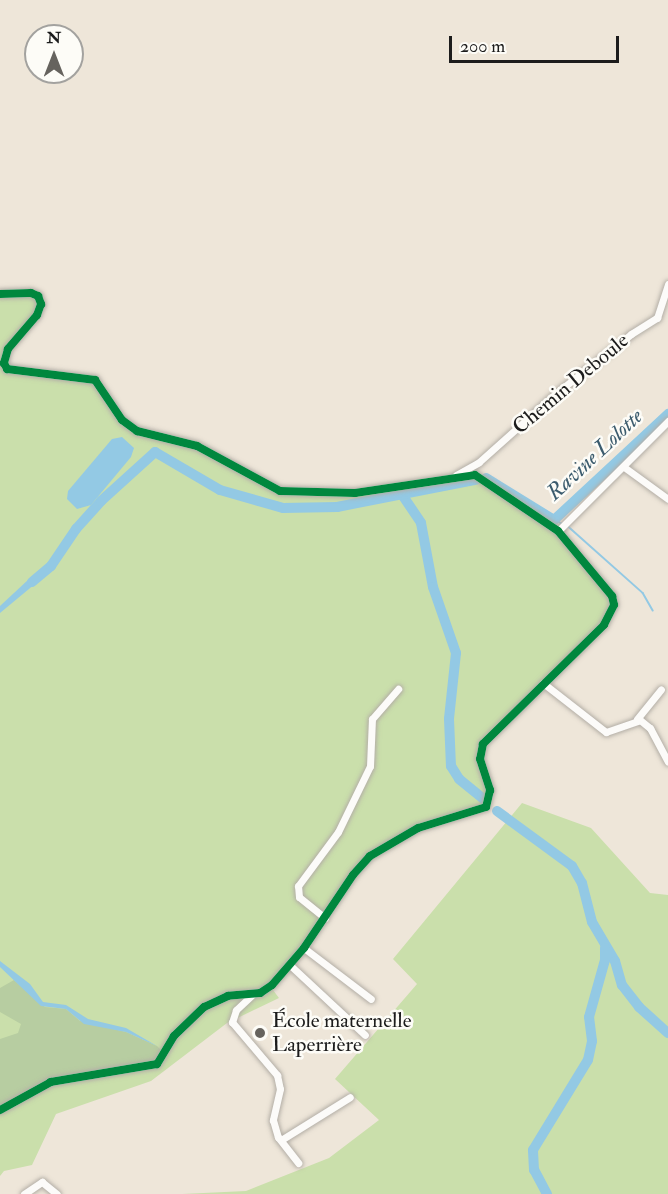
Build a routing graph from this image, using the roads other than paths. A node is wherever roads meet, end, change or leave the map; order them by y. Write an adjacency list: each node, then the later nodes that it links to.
1 (668, 284): 5 (street, Chemin Deboule)
2 (0, 294): 5 (street)
3 (668, 421): 4 (street)
4 (624, 467): 6 (street); 7 (street)
5 (456, 475): 7 (street)
6 (668, 499)
7 (558, 531): 8 (street)
8 (543, 683): 11 (street); 13 (street)
9 (398, 689): 13 (street)
10 (662, 689): 11 (street)
11 (637, 719): 12 (street)
12 (668, 763)
13 (324, 918): 14 (street)
14 (304, 948): 15 (street); 17 (street)
15 (291, 966): 16 (street); 18 (street)
16 (252, 995): 20 (street); 21 (street)
17 (371, 999)
18 (364, 1035)
19 (350, 1097): 21 (street)
20 (0, 1110)
21 (280, 1139): 22 (street)
22 (298, 1163)
23 (24, 1194): 24 (street)
24 (57, 1194)

